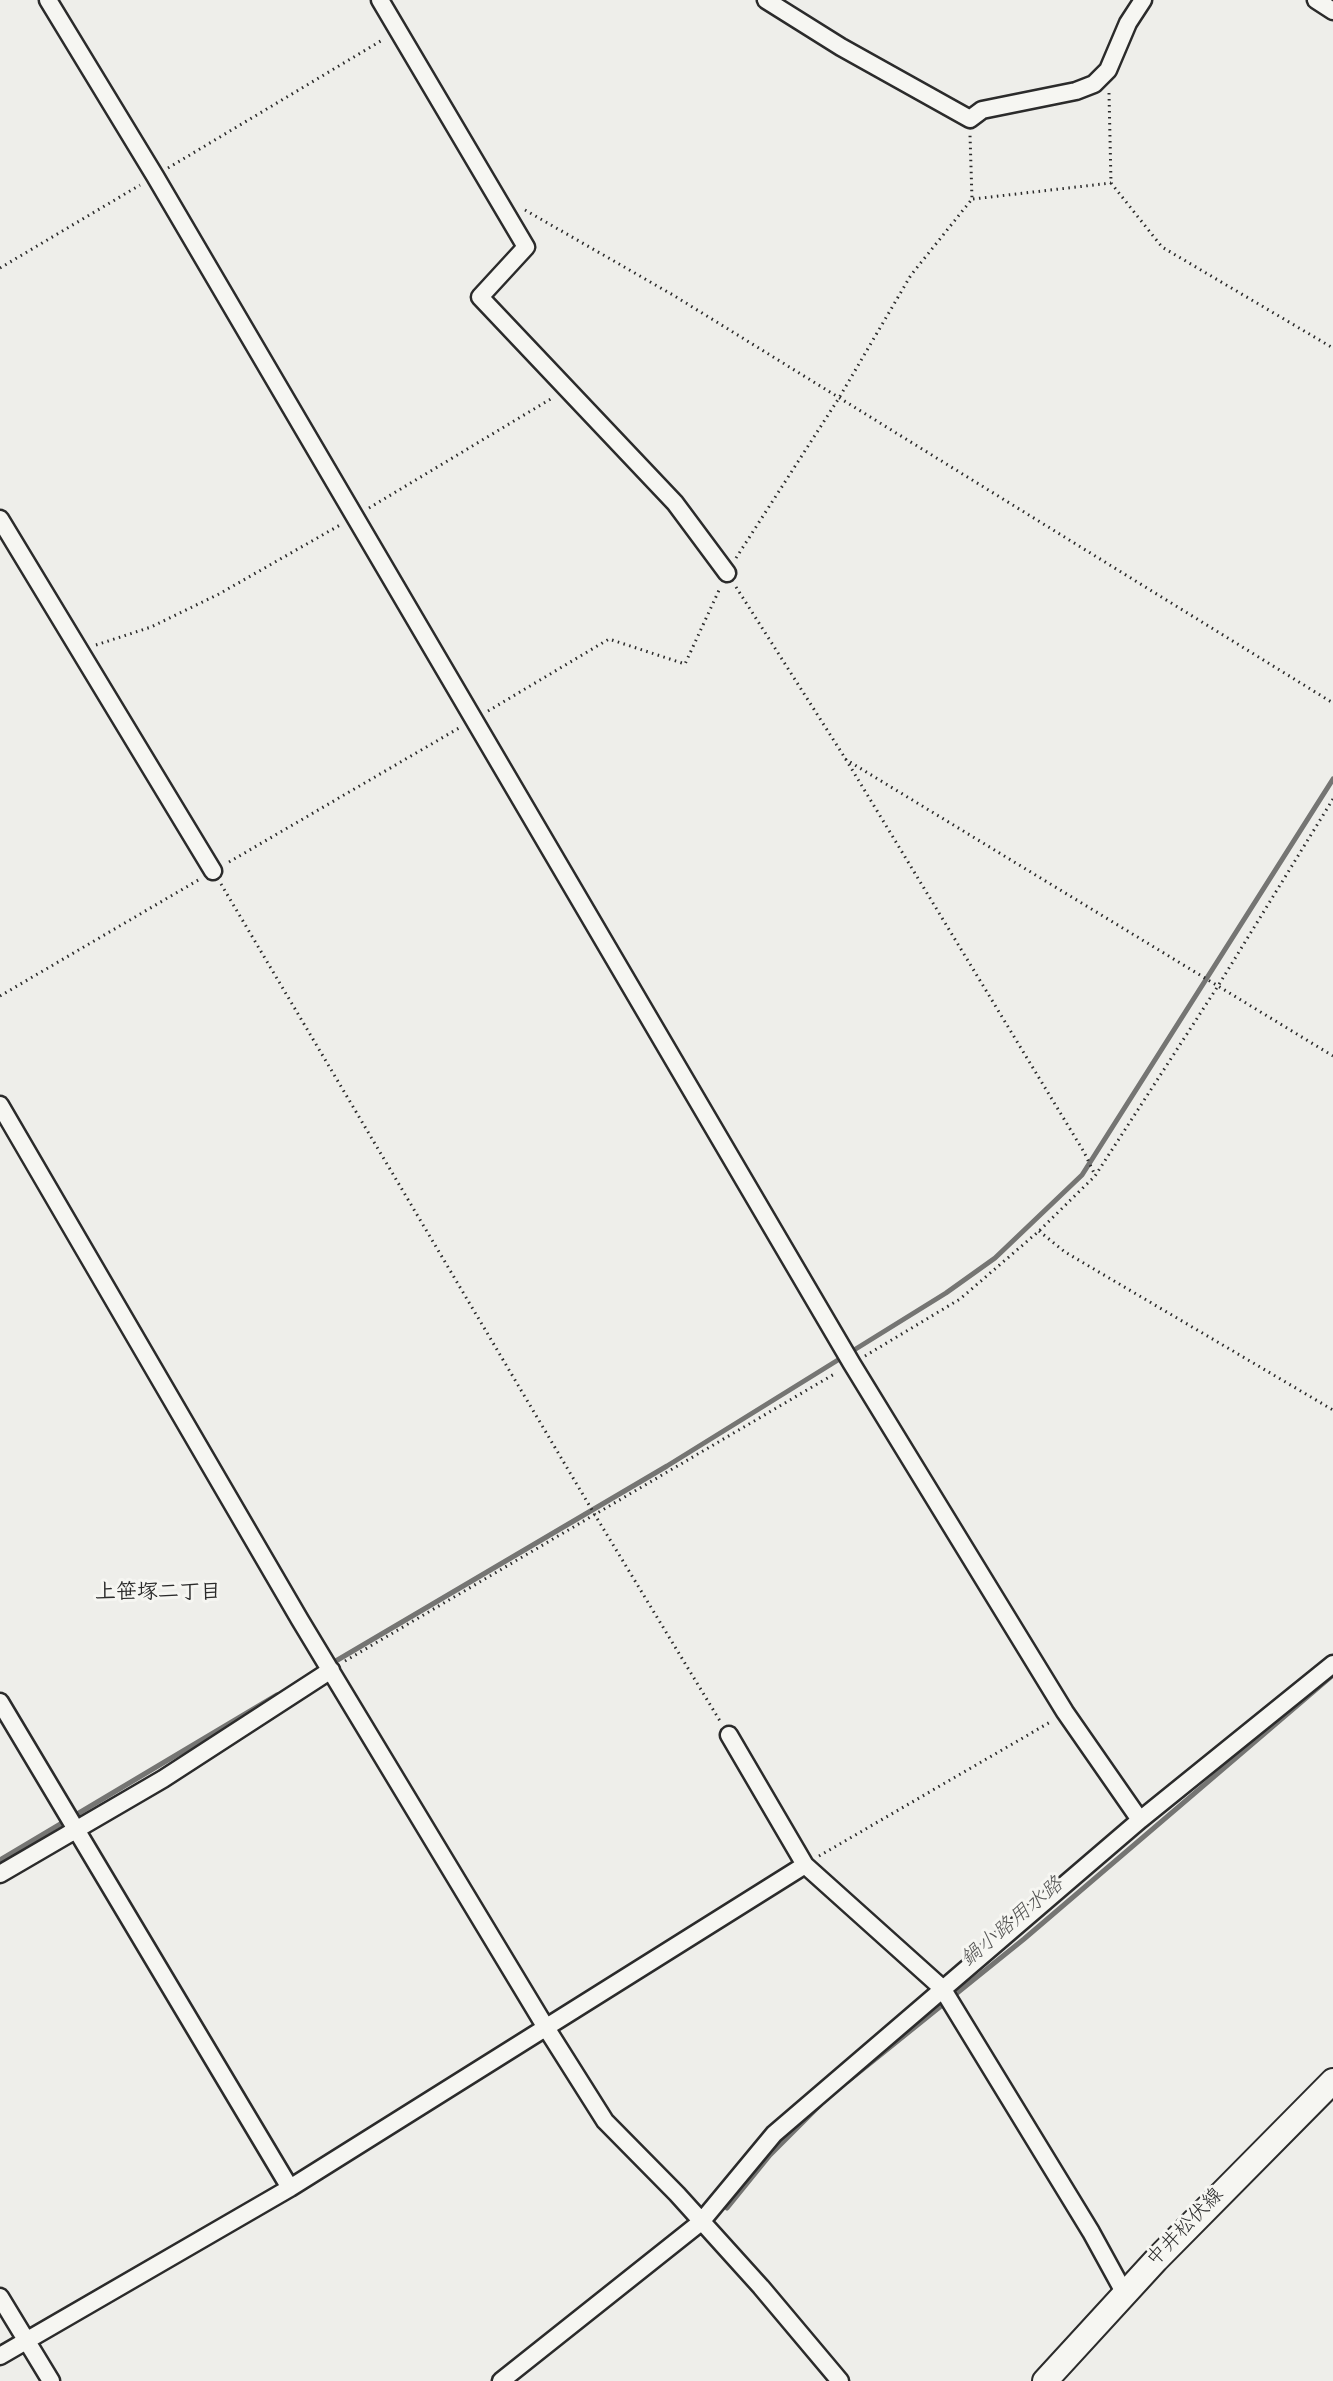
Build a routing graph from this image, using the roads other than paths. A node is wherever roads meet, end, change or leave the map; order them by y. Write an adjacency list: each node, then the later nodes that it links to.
1 (48, 0): 15 (street)
2 (380, 0): 8 (street)
3 (766, 0): 4 (street)
4 (1143, 0)
5 (1316, 0): 6 (street)
6 (1333, 11)
7 (3, 530): 9 (street)
8 (727, 573)
9 (213, 872)
10 (0, 1105): 12 (street)
11 (1333, 1664): 15 (street)
12 (331, 1670): 16 (street); 20 (street)
13 (0, 1702): 16 (street)
14 (729, 1735): 17 (street)
15 (1140, 1820): 19 (street)
16 (75, 1830): 18 (street); 22 (street)
17 (805, 1865): 19 (street); 20 (street)
18 (0, 1874)
19 (942, 1989): 23 (street); 24 (street)
20 (545, 2026): 22 (street); 23 (street)
21 (1333, 2081): 24 (main road, 中井松伏線)
22 (290, 2188): 26 (street)
23 (701, 2222): 29 (street); 30 (street)
24 (1125, 2294): 31 (main road, 中井松伏線)
25 (0, 2297): 26 (street)
26 (26, 2340): 27 (street); 28 (street)
27 (0, 2356)
28 (51, 2381)
29 (501, 2381)
30 (840, 2381)
31 (1045, 2381)

